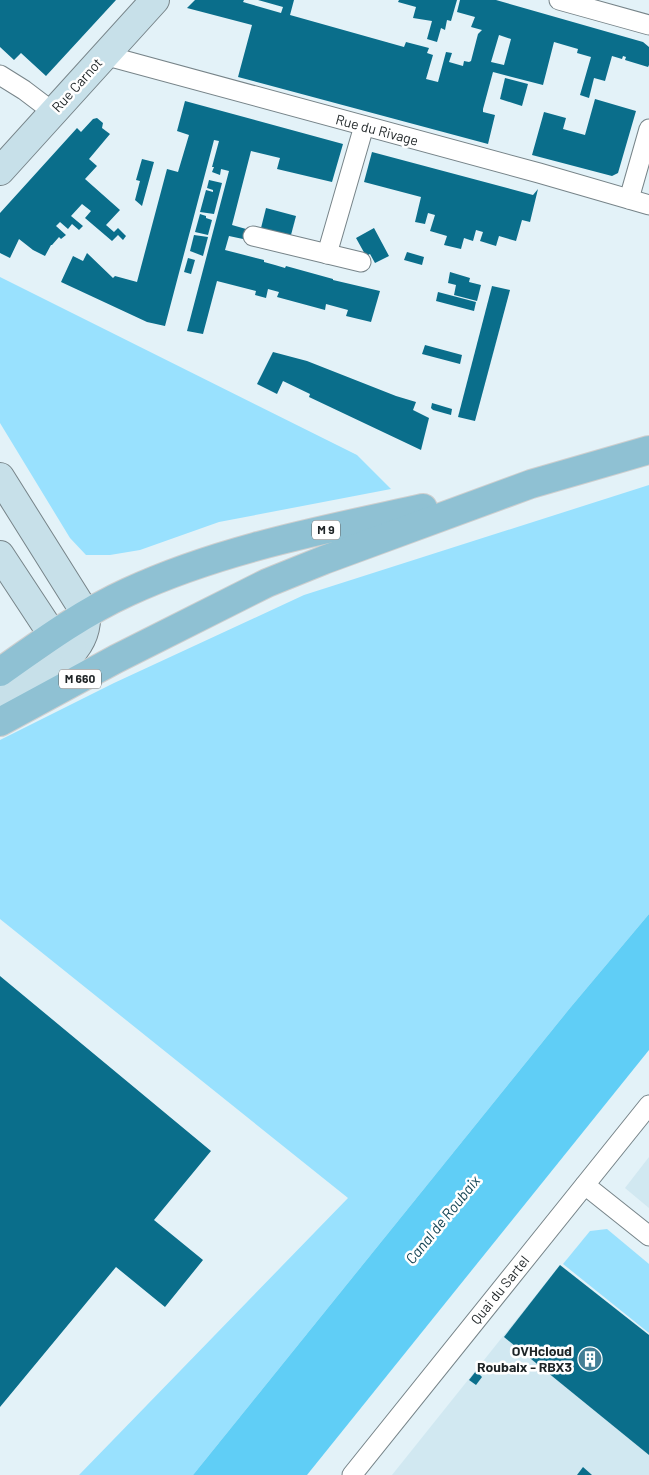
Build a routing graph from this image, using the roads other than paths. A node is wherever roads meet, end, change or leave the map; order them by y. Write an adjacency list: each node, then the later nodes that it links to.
1 (155, 0): 4 (main road, Rue Carnot)
2 (559, 0): 3 (street)
3 (649, 25)
4 (104, 55): 6 (main road, Rue Carnot); 7 (street, Rue du Rivage)
5 (0, 75): 6 (street)
6 (53, 112): 9 (main road, Rue Carnot)
7 (364, 126): 10 (street, Rue du Rivage); 13 (street)
8 (649, 128): 10 (street)
9 (0, 171)
10 (629, 199): 11 (street, Rue du Rivage)
11 (649, 205)
12 (253, 236): 13 (street)
13 (327, 254): 14 (street)
14 (361, 262)
15 (649, 450): 17 (main road, M 9)
16 (0, 477): 19 (main road)
17 (531, 484): 19 (main road, M 9); 22 (main road, M 9)
18 (0, 556): 20 (main road)
19 (86, 614): 20 (main road, M 9); 21 (main road)
20 (52, 634): 21 (main road); 23 (main road)
21 (74, 650): 22 (main road); 24 (main road)
22 (116, 658): 25 (main road, M 660)
23 (0, 672)
24 (0, 699)
25 (0, 722)
26 (649, 1106): 27 (street, Quai du Sartel)
27 (585, 1185): 28 (street); 29 (street, Quai du Sartel)
28 (649, 1236)
29 (352, 1475)

